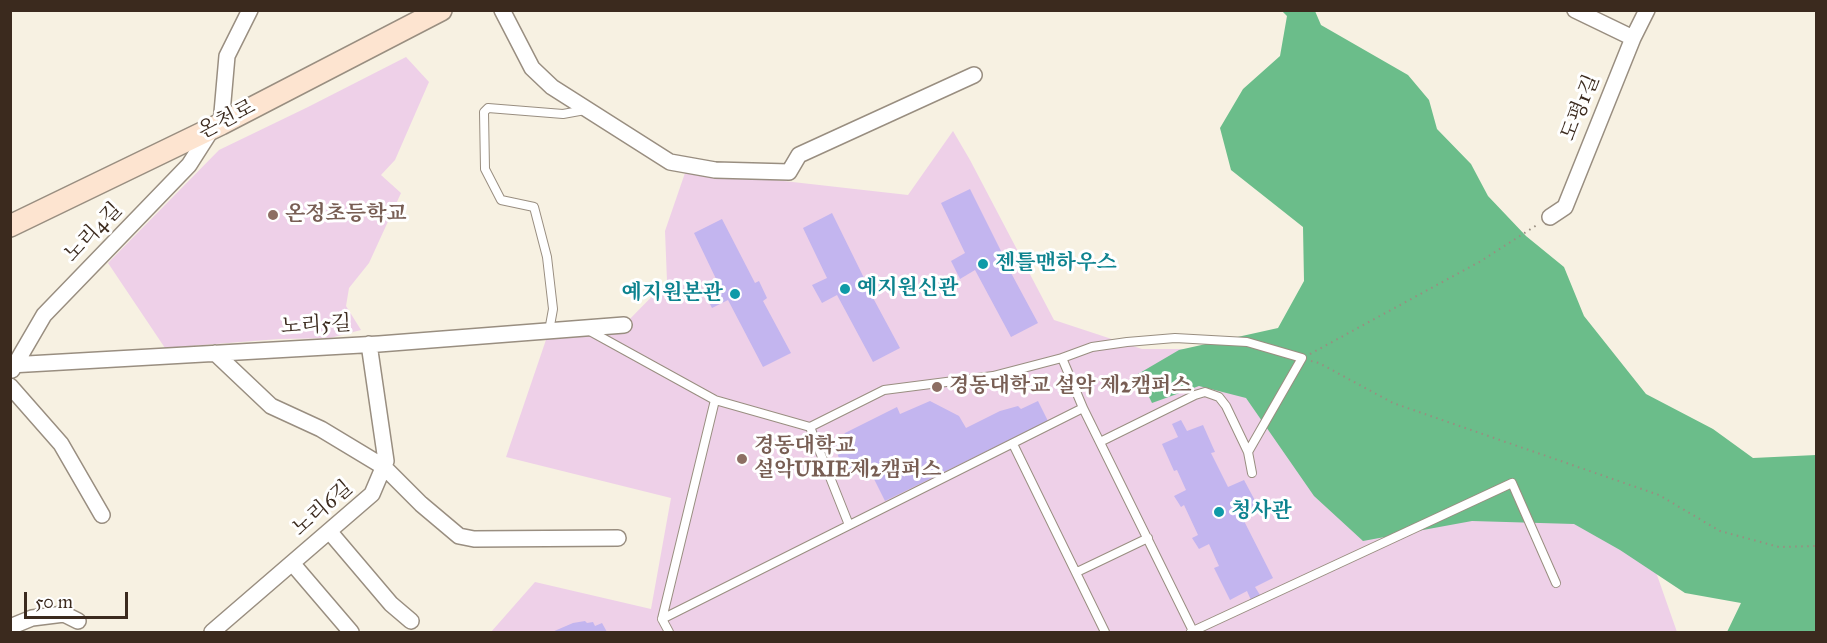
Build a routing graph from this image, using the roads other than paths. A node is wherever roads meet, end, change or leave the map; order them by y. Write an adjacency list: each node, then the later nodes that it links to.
1 (250, 10): 9 (street)
2 (441, 10): 9 (street, 온천로)
3 (502, 10): 8 (street)
4 (1575, 10): 6 (street)
5 (1647, 10): 6 (street, 도평1길)
6 (1633, 38): 10 (street, 도평1길)
7 (974, 75): 8 (street)
8 (588, 109): 14 (lane)
9 (217, 126): 11 (street, 온천로); 18 (street, 노리4길)
10 (1550, 217)
11 (10, 226)
12 (624, 325): 13 (street, 노리5길)
13 (585, 328): 14 (street, 노리5길); 20 (lane)
14 (549, 331): 15 (street, 노리5길)
15 (369, 344): 16 (street, 노리5길); 26 (street, 노리6길)
16 (215, 353): 18 (street, 노리5길); 26 (street)
17 (1062, 358): 21 (lane); 22 (lane); 25 (lane)
18 (13, 367)
19 (10, 386): 28 (street)
20 (715, 399): 22 (lane); 36 (lane)
21 (1083, 408): 23 (lane); 24 (lane)
22 (810, 427): 29 (lane)
23 (1100, 442): 25 (lane); 32 (lane)
24 (1013, 444): 29 (lane); 34 (lane)
25 (1248, 452): 27 (lane)
26 (384, 467): 30 (street, 노리6길); 31 (street)
27 (1252, 473)
28 (102, 515)
29 (849, 525): 36 (lane)
30 (329, 531): 33 (street, 노리6길); 38 (street)
31 (618, 538)
32 (1148, 538): 34 (lane); 40 (lane)
33 (292, 563): 41 (street, 노리6길); 42 (street)
34 (1077, 572): 44 (lane)
35 (1556, 583): 40 (lane)
36 (662, 619): 43 (lane)
37 (78, 621): 39 (street)
38 (411, 621)
39 (10, 627)
40 (1192, 632)
41 (212, 633)
42 (351, 633)
43 (669, 633)
44 (1105, 633)

